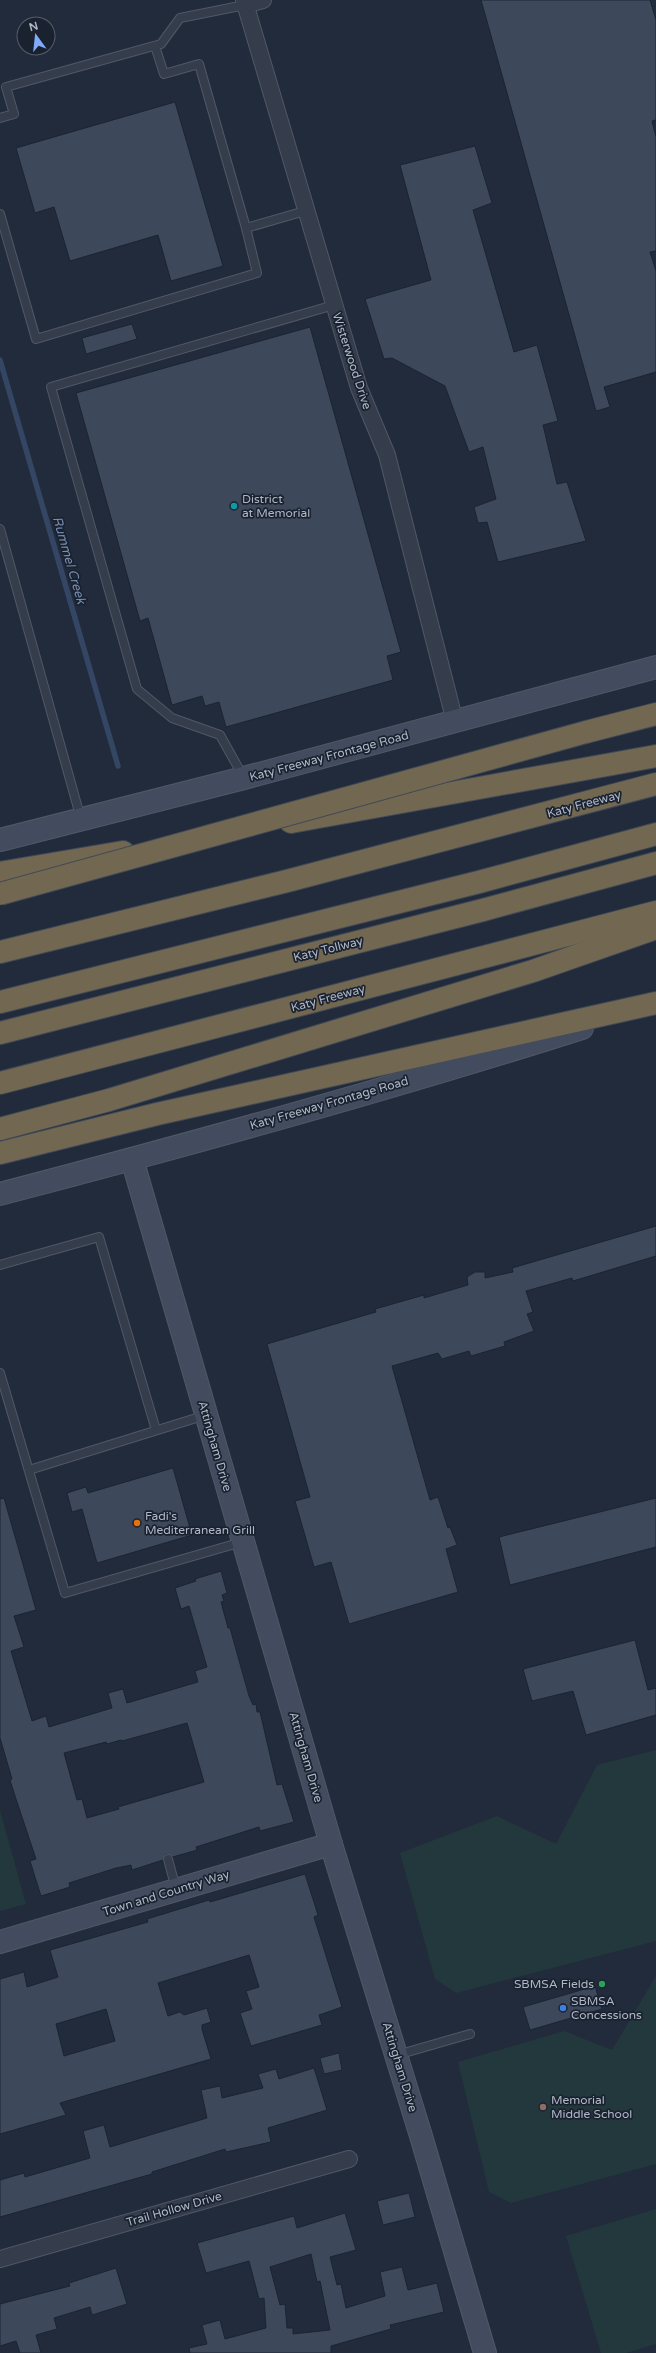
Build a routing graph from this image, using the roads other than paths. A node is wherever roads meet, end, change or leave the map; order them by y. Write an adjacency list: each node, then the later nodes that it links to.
1 (263, 0): 2 (street)
2 (245, 2): 3 (lane); 5 (street, Wisterwood Drive)
3 (155, 46): 4 (lane); 7 (lane)
4 (0, 118)
5 (305, 211): 7 (lane); 8 (street, Wisterwood Drive)
6 (0, 214): 7 (lane)
7 (246, 228)
8 (334, 305): 13 (street, Wisterwood Drive); 15 (lane)
9 (0, 529): 10 (lane)
10 (2, 546): 17 (lane)
11 (656, 667): 13 (street, Katy Freeway Frontage Road)
12 (656, 712): 22 (highway, bridge)
13 (454, 722): 15 (street, Katy Freeway Frontage Road)
14 (656, 756): 21 (highway)
15 (244, 778): 17 (street, Katy Freeway Frontage Road)
16 (656, 784): 25 (highway, Katy Freeway)
17 (82, 820): 19 (street, Katy Freeway Frontage Road)
18 (656, 834): 26 (highway)
19 (0, 840)
20 (656, 864): 28 (highway, Katy Tollway)
21 (0, 873)
22 (0, 894)
23 (656, 912): 29 (highway, Katy Freeway)
24 (656, 928): 30 (highway)
25 (0, 952)
26 (0, 1002)
27 (656, 1004): 31 (highway); 32 (street, Katy Freeway Frontage Road)
28 (0, 1033)
29 (0, 1083)
30 (0, 1129)
31 (0, 1152)
32 (132, 1159): 33 (street, Katy Freeway Frontage Road); 36 (street, Attingham Drive)
33 (0, 1194)
34 (0, 1265): 37 (lane)
35 (0, 1373): 38 (lane)
36 (206, 1415): 37 (lane); 39 (street, Attingham Drive)
37 (156, 1430): 38 (lane)
38 (29, 1470): 39 (lane)
39 (244, 1542): 40 (street, Attingham Drive)
40 (331, 1844): 42 (street, Town and Country Way); 45 (street, Attingham Drive)
41 (168, 1859): 42 (lane)
42 (176, 1890): 43 (street, Town and Country Way)
43 (0, 1942)
44 (470, 2034): 45 (lane)
45 (396, 2055): 48 (street, Attingham Drive)
46 (349, 2159): 47 (street, Trail Hollow Drive)
47 (0, 2258)
48 (485, 2353)

